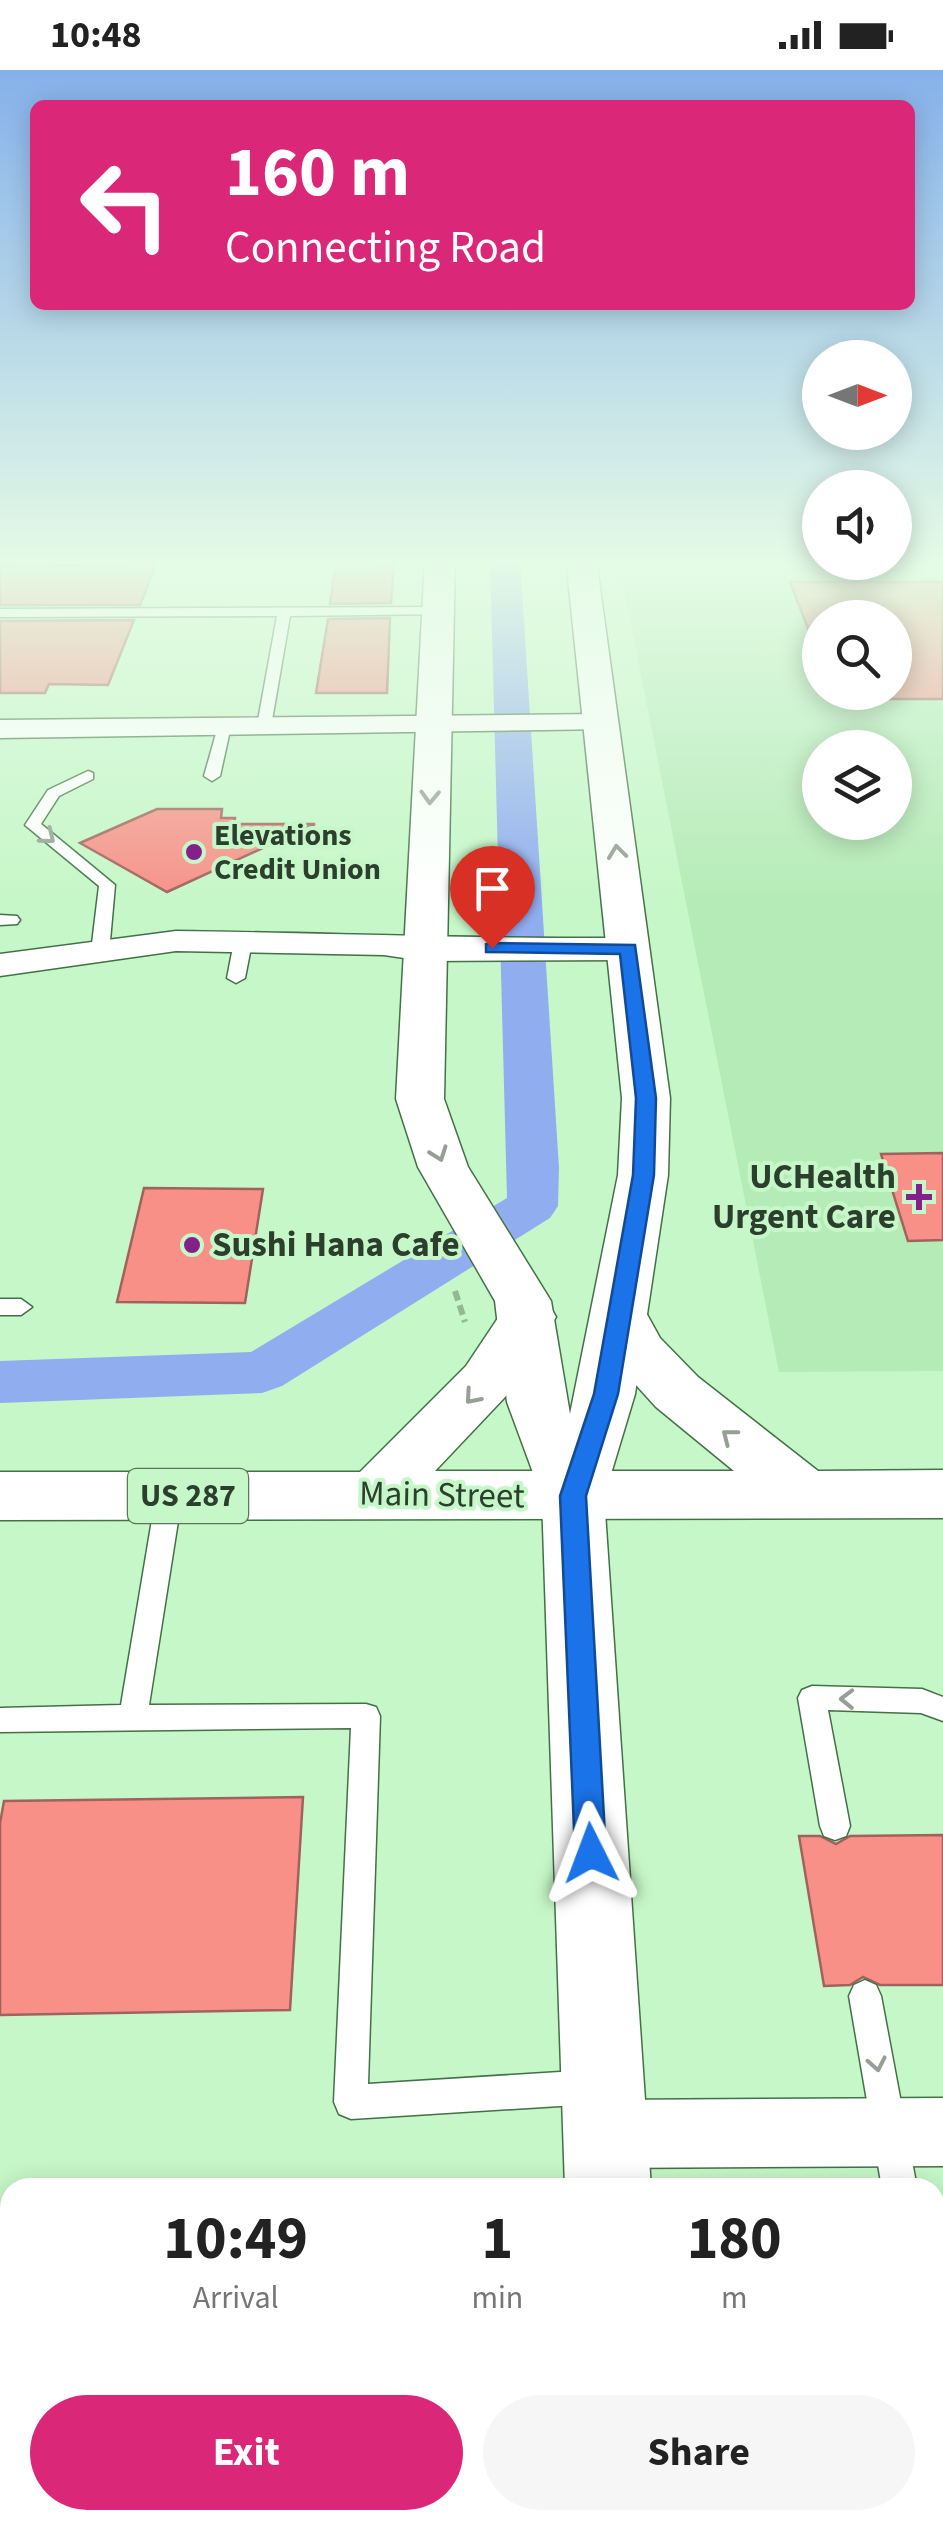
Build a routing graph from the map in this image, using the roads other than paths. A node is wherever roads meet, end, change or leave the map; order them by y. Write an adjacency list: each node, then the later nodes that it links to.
1 (273, 674): 7 (lane)
2 (435, 674): 4 (main road)
3 (594, 674): 5 (main road)
4 (433, 724): 5 (street); 7 (street); 13 (main road, one-way to 13)
5 (600, 724): 12 (main road, one-way to 5)
6 (224, 726): 7 (street); 8 (street); 10 (lane)
7 (264, 726)
8 (0, 729)
9 (88, 776): 14 (lane, one-way to 14)
10 (212, 776)
11 (243, 942): 13 (street); 14 (street); 16 (lane)
12 (628, 949): 13 (street); 17 (main road)
13 (424, 950): 18 (main road, one-way to 18)
14 (100, 952): 15 (street)
15 (0, 965)
16 (236, 978)
17 (620, 1313): 21 (main road, one-way to 17); 24 (main road)
18 (528, 1317): 19 (main road, one-way to 19); 24 (main road)
19 (376, 1494): 23 (main road, Main Street / US 287); 24 (main road, Main Street / US 287)
20 (943, 1494): 21 (main road, Main Street / US 287)
21 (806, 1495): 24 (main road, Main Street / US 287)
22 (0, 1496): 23 (main road, Main Street / US 287)
23 (169, 1496): 26 (lane)
24 (573, 1496): 30 (main road)
25 (943, 1709): 28 (lane, one-way to 28)
26 (132, 1717): 27 (lane); 30 (lane)
27 (0, 1720)
28 (835, 1826)
29 (866, 1996): 31 (lane, one-way to 31)
30 (605, 2136): 31 (street)
31 (911, 2150)

